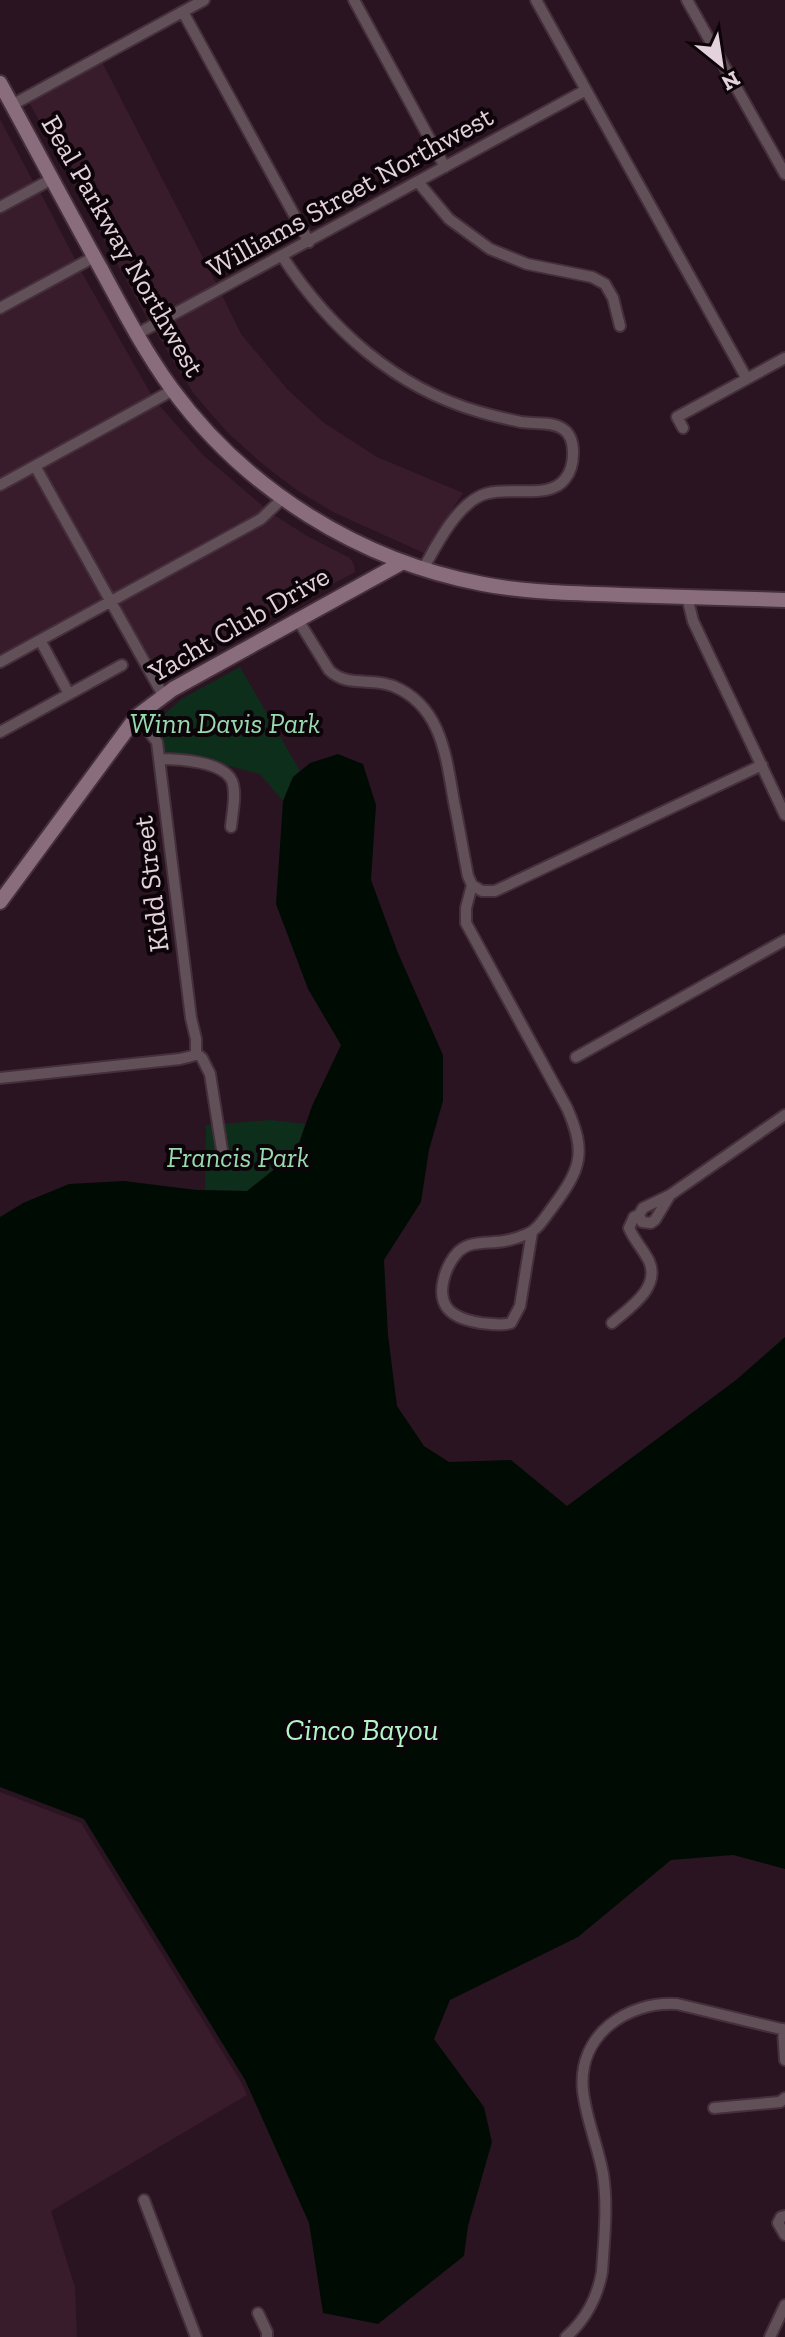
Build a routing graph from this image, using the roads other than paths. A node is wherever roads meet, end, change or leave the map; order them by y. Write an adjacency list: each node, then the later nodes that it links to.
1 (204, 0): 5 (street)
2 (354, 0): 9 (street)
3 (536, 0): 7 (street)
4 (687, 0): 10 (street)
5 (183, 12): 8 (street); 14 (street)
6 (0, 83): 8 (main road, Beal Parkway Northwest)
7 (586, 90): 9 (street, Williams Street Northwest); 21 (street)
8 (12, 105): 11 (main road, Beal Parkway Northwest)
9 (445, 167): 12 (street, Williams Street Northwest)
10 (785, 174)
11 (52, 179): 13 (street); 16 (main road, Beal Parkway Northwest)
12 (418, 182): 14 (street, Williams Street Northwest); 18 (street)
13 (0, 207)
14 (309, 242): 15 (street, Williams Street Northwest)
15 (282, 256): 19 (street, Williams Street Northwest); 28 (street)
16 (94, 257): 17 (street); 19 (main road, Beal Parkway Northwest)
17 (0, 308)
18 (620, 326)
19 (137, 334): 22 (main road, Beal Parkway Northwest)
20 (785, 358): 21 (street)
21 (747, 379): 23 (street)
22 (173, 390): 24 (street); 26 (main road, Beal Parkway Northwest)
23 (683, 428)
24 (35, 466): 25 (street); 31 (street)
25 (0, 485)
26 (283, 498): 27 (main road, Beal Parkway Northwest); 31 (street)
27 (403, 562): 28 (main road, Beal Parkway Northwest); 32 (main road, Yacht Club Drive)
28 (423, 569): 29 (main road, Beal Parkway Northwest)
29 (687, 597): 30 (main road, Beal Parkway Northwest); 41 (street)
30 (785, 600)
31 (111, 602): 33 (street); 37 (street)
32 (298, 620): 37 (main road, Yacht Club Drive); 44 (street)
33 (40, 640): 34 (street); 36 (street)
34 (0, 662)
35 (122, 665): 36 (street)
36 (69, 694): 39 (street)
37 (163, 695): 38 (main road, Yacht Club Drive)
38 (137, 716): 40 (street, Kidd Street); 45 (main road, Yacht Club Drive)
39 (0, 732)
40 (159, 759): 43 (street); 47 (street, Kidd Street)
41 (762, 765): 42 (street); 44 (street)
42 (785, 815)
43 (231, 827)
44 (472, 885): 54 (street)
45 (0, 901)
46 (785, 940): 48 (street)
47 (196, 1053): 49 (street); 51 (street, Kidd Street)
48 (576, 1057)
49 (0, 1078)
50 (785, 1115): 52 (street)
51 (222, 1150)
52 (670, 1195): 53 (street); 53 (street)
53 (639, 1215): 55 (street)
54 (532, 1232): 54 (street)
55 (612, 1323)
56 (784, 2030): 57 (street); 67 (street)
57 (785, 2060)
58 (785, 2098): 59 (street)
59 (714, 2108)
60 (144, 2200): 65 (street)
61 (785, 2216): 62 (street)
62 (785, 2235)
63 (785, 2305): 68 (street)
64 (258, 2313): 66 (street)
65 (196, 2337)
66 (267, 2337)
67 (566, 2337)
68 (770, 2337)

